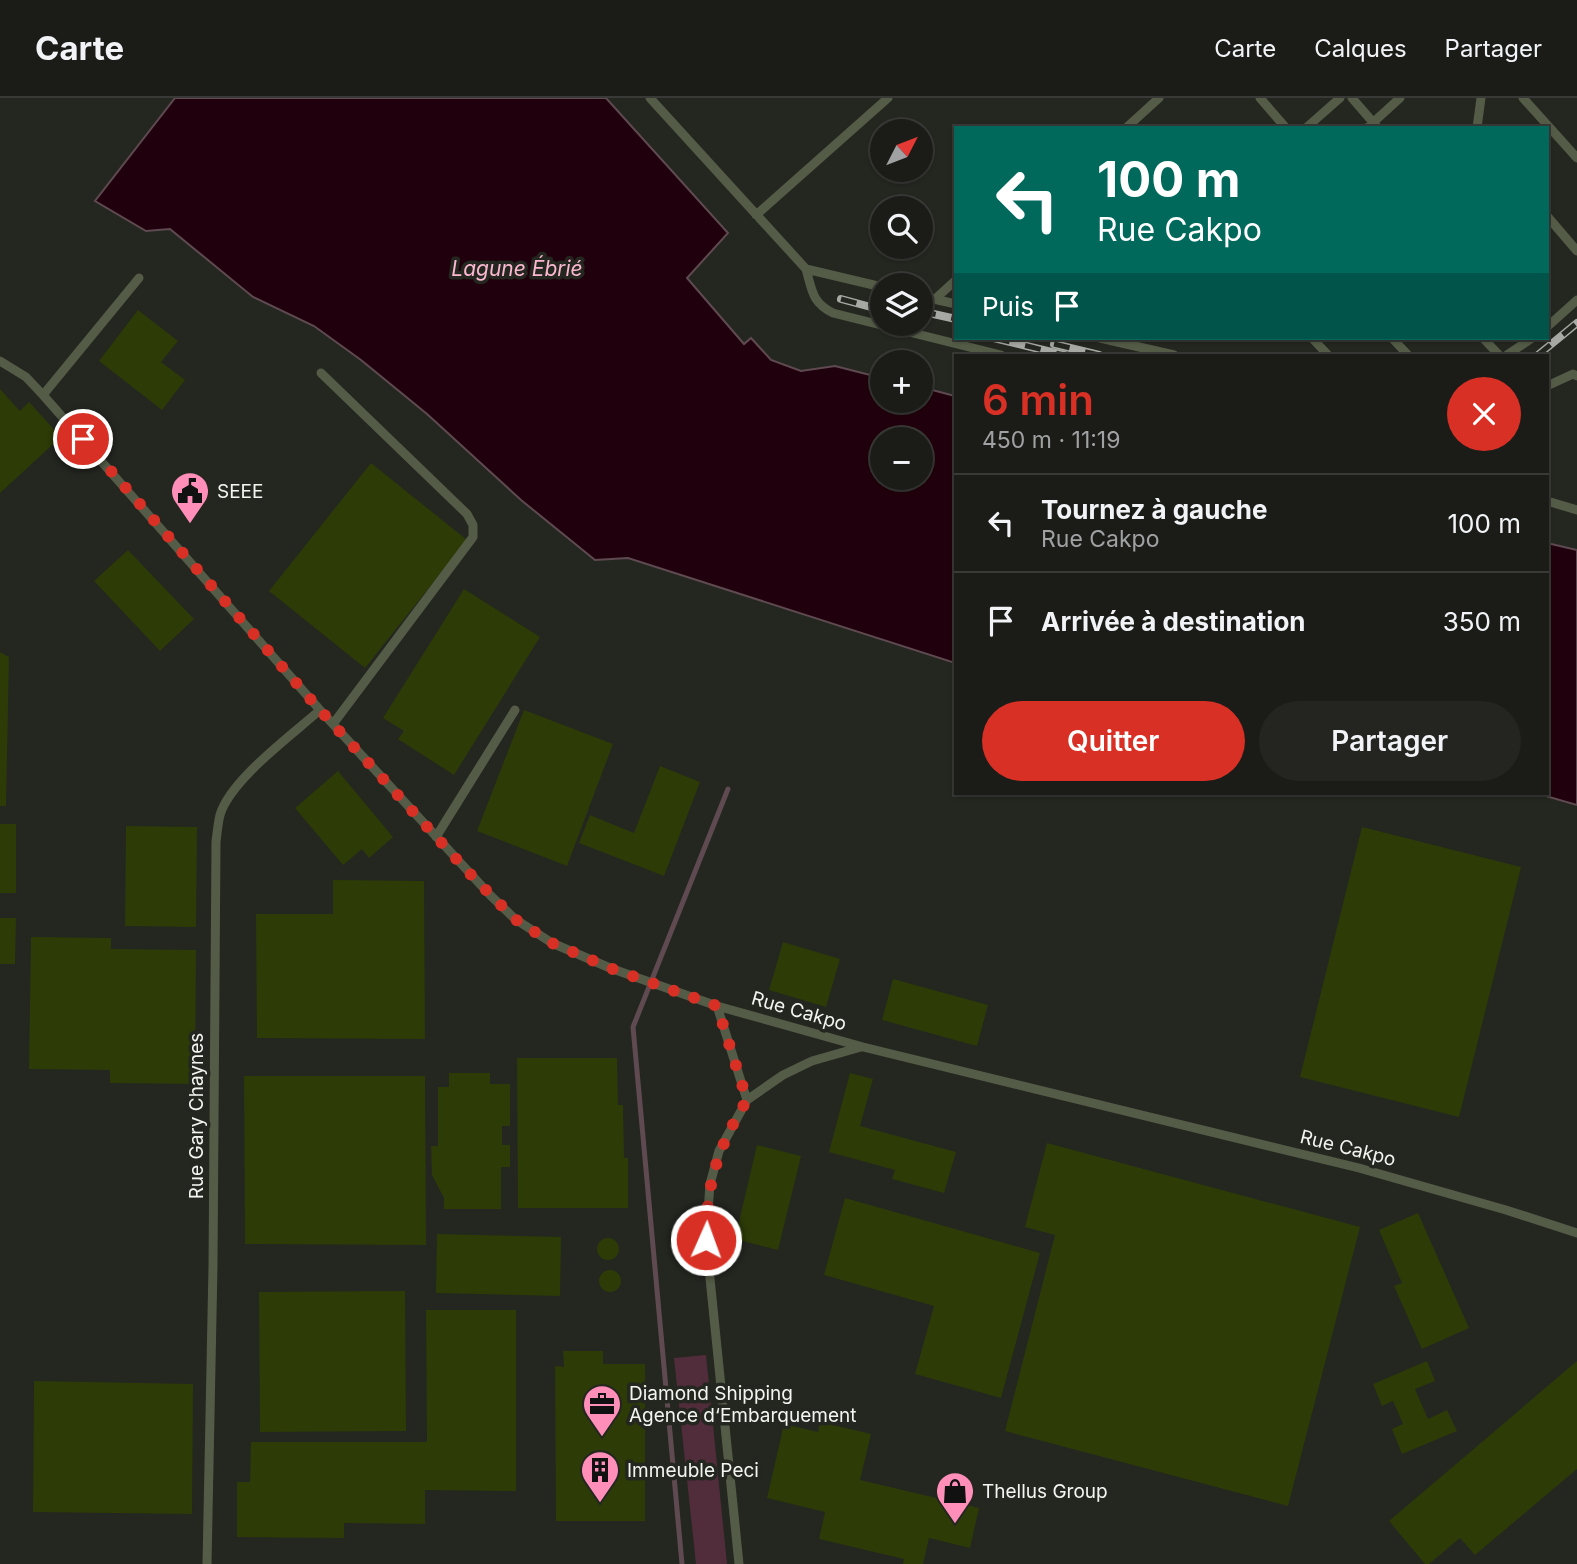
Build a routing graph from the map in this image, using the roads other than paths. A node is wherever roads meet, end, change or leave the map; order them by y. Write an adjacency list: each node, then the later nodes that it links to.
1 (650, 98): 18 (lane)
2 (888, 98): 18 (lane)
3 (1159, 98): 10 (lane)
4 (1260, 98): 11 (lane)
5 (1340, 98): 12 (lane)
6 (1352, 98): 13 (lane)
7 (1400, 98): 13 (lane)
8 (1481, 98): 14 (lane)
9 (1523, 98): 15 (lane)
10 (1128, 126)
11 (1284, 126)
12 (1308, 126)
13 (1372, 126)
14 (1476, 126)
15 (1548, 126)
16 (1549, 127): 17 (lane)
17 (1577, 158)
18 (756, 215): 21 (lane)
19 (1549, 218): 20 (lane)
20 (1577, 251)
21 (806, 269): 24 (lane); 34 (lane)
22 (139, 278): 44 (lane)
23 (954, 283): 25 (lane)
24 (870, 284)
25 (935, 299): 27 (lane)
26 (1577, 300): 28 (lane)
27 (954, 304)
28 (1549, 323)
29 (1314, 340): 36 (lane)
30 (1394, 340): 37 (lane)
31 (1485, 340): 38 (lane)
32 (1529, 340): 39 (lane)
33 (1128, 341): 35 (lane)
34 (997, 354)
35 (1171, 354)
36 (1327, 354)
37 (1407, 354)
38 (1498, 354)
39 (1508, 354)
40 (0, 361): 44 (lane, Rue Cakpo)
41 (321, 373): 49 (lane)
42 (1576, 374): 43 (lane)
43 (1549, 385)
44 (43, 395): 47 (lane, Rue Cakpo)
45 (1549, 502): 46 (lane)
46 (1577, 510)
47 (320, 710): 49 (lane, Rue Cakpo); 55 (lane, Rue Gary Chaynes)
48 (515, 710): 50 (lane)
49 (333, 724): 50 (lane, Rue Cakpo)
50 (436, 836): 51 (lane, Rue Cakpo)
51 (717, 1006): 52 (lane, Rue Cakpo); 53 (lane)
52 (863, 1047): 53 (lane); 54 (lane, Rue Cakpo)
53 (747, 1100): 56 (lane)
54 (1577, 1233)
55 (207, 1564)
56 (739, 1564)

